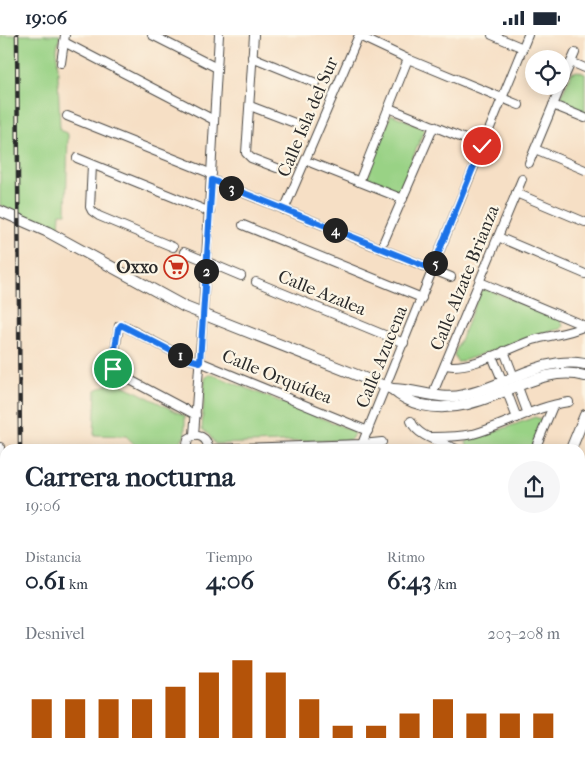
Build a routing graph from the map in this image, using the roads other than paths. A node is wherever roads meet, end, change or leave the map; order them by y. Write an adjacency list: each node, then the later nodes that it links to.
1 (152, 35): 14 (street)
2 (219, 35): 14 (street)
3 (254, 35): 10 (street)
4 (359, 35): 11 (street); 41 (street, Calle Isla del Sur)
5 (492, 35): 8 (street)
6 (528, 35): 8 (street, Calle Azucena)
7 (64, 39): 13 (street); 25 (street)
8 (522, 48): 18 (street, Calle Azucena)
9 (575, 53): 12 (street)
10 (252, 57): 16 (street); 21 (street)
11 (408, 59): 18 (street); 22 (street)
12 (571, 62): 15 (street)
13 (61, 63)
14 (217, 68): 25 (street)
15 (585, 68)
16 (316, 83)
17 (557, 95): 20 (street)
18 (502, 97): 19 (street); 28 (street, Calle Azucena)
19 (519, 105)
20 (553, 105): 24 (street); 29 (street)
21 (250, 106): 26 (street); 34 (street)
22 (389, 108): 27 (street); 38 (street)
23 (67, 116): 36 (street)
24 (585, 118)
25 (214, 120): 36 (street)
26 (300, 125)
27 (434, 127): 28 (street); 40 (street)
28 (482, 146): 51 (street, Calle Azucena)
29 (534, 149): 32 (street); 35 (street)
30 (77, 158): 33 (street)
31 (312, 163): 38 (street)
32 (529, 163)
33 (92, 165): 43 (street); 48 (street)
34 (277, 168)
35 (585, 170)
36 (212, 177): 41 (street); 43 (street)
37 (522, 179): 39 (street, Calle Alzate Brianza)
38 (360, 182): 40 (street)
39 (516, 193): 44 (street); 46 (street, Calle Alzate Brianza)
40 (402, 199): 47 (street)
41 (284, 210): 51 (street)
42 (0, 211): 58 (street)
43 (210, 212): 50 (street)
44 (585, 222)
45 (243, 225): 57 (street)
46 (498, 237): 52 (street); 55 (street, Calle Alzate Brianza)
47 (384, 241)
48 (173, 247)
49 (184, 252): 50 (street)
50 (206, 262): 53 (street); 58 (street)
51 (431, 273): 54 (street); 57 (street, Calle Azucena)
52 (585, 274)
53 (241, 276)
54 (451, 277)
55 (480, 281): 59 (street); 66 (street, Calle Alzate Brianza)
56 (256, 283): 60 (street, Calle Azalea)
57 (422, 298): 60 (street, Calle Azucena)
58 (203, 313): 63 (street); 71 (street)
59 (585, 326): 61 (street)
60 (404, 343): 71 (street, Calle Azucena)
61 (504, 351): 62 (street); 69 (street)
62 (492, 356): 66 (street); 70 (street)
63 (200, 362): 76 (street); 76 (street, Calle Orquídea); 80 (street, Calle Orquídea)
64 (556, 363): 65 (street); 67 (street); 69 (street)
65 (585, 364)
66 (445, 365): 72 (street, Calle Alzate Brianza)
67 (558, 374): 68 (street); 69 (street)
68 (585, 376)
69 (516, 382): 70 (street); 75 (street)
70 (505, 387): 71 (street); 78 (street)
71 (389, 388): 80 (street, Calle Azucena)
72 (436, 388)
73 (570, 402): 74 (street)
74 (553, 406): 75 (street); 89 (street)
75 (528, 414): 78 (street)
76 (196, 415): 81 (street)
77 (585, 415): 90 (street)
78 (517, 418): 82 (street)
79 (411, 421): 82 (street)
80 (368, 431): 86 (street, Calle Azucena)
81 (194, 435): 84 (street); 85 (street)
82 (430, 437): 88 (street)
83 (382, 442): 87 (street)
84 (187, 444)
85 (208, 444)
86 (362, 444)
87 (372, 444)
88 (445, 444)
89 (537, 444)
90 (573, 444)

